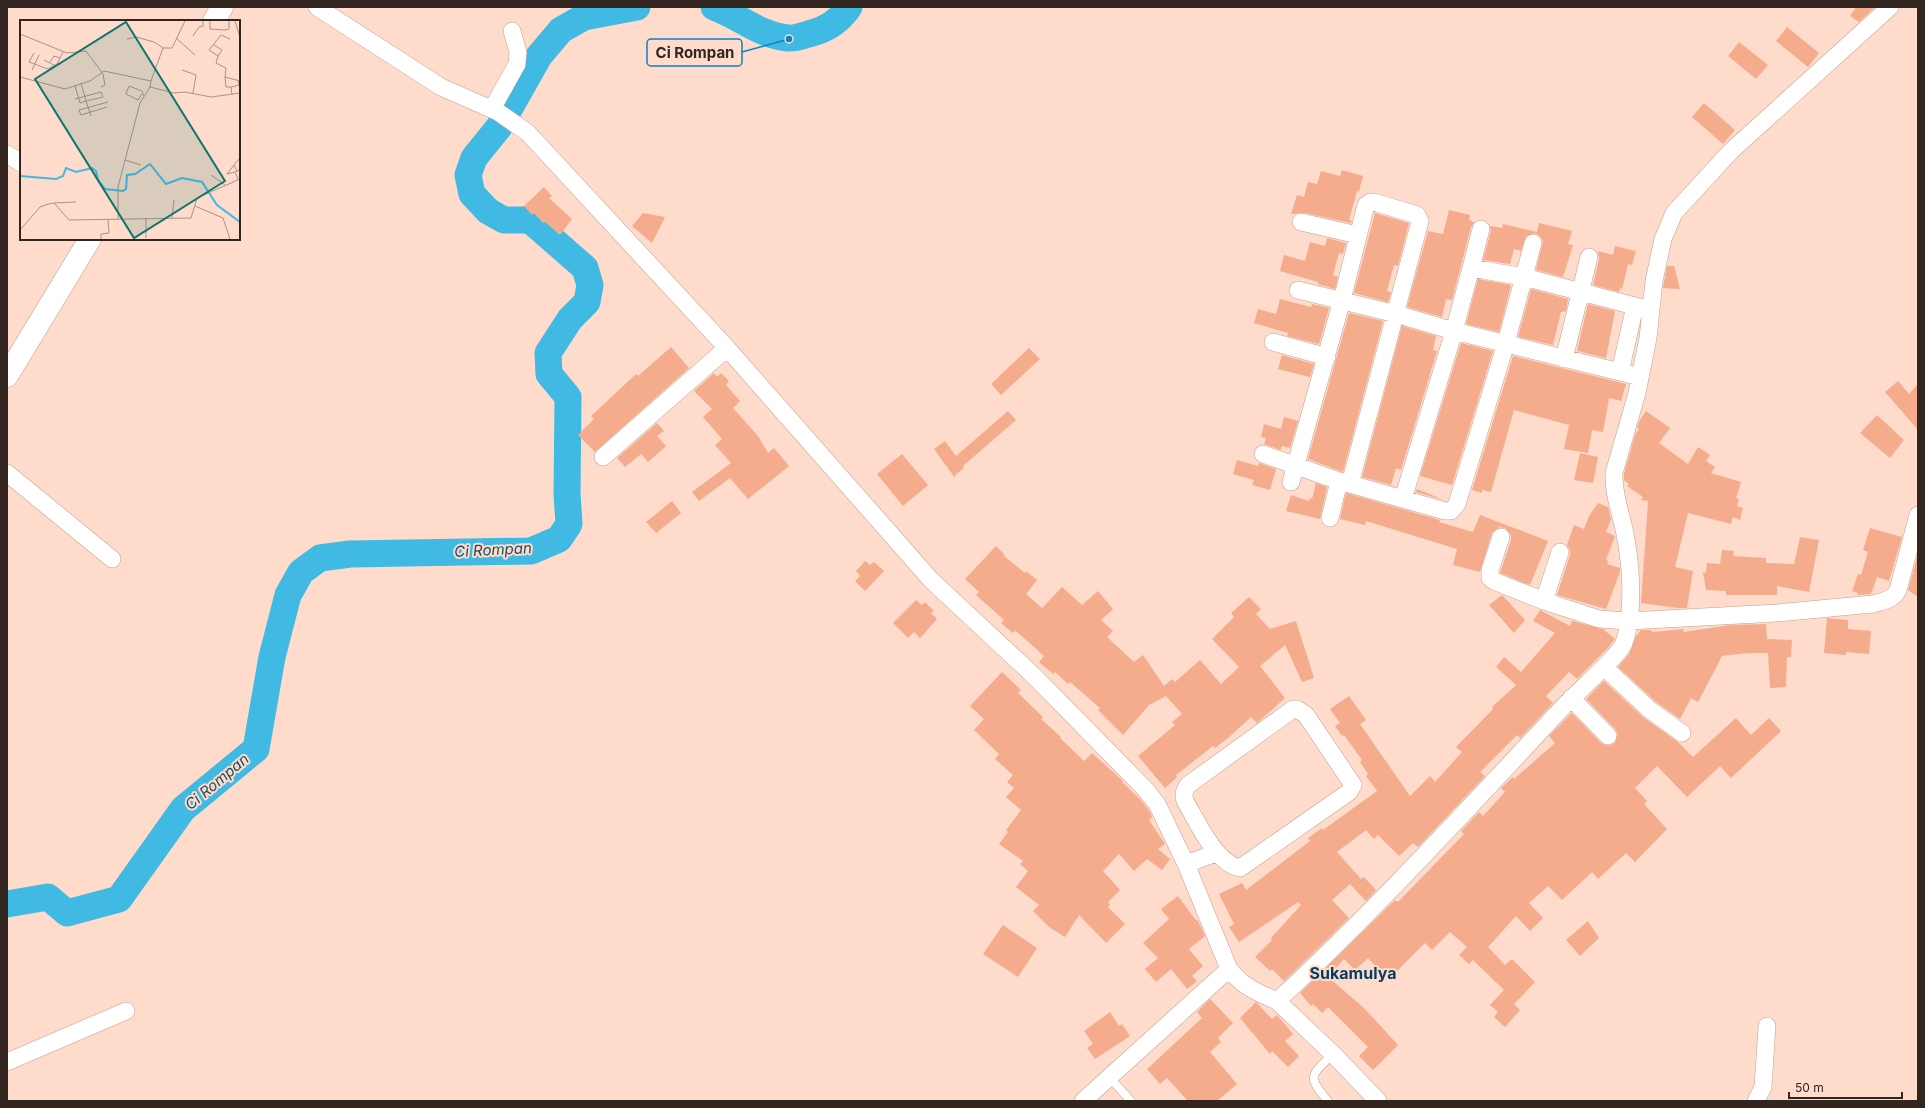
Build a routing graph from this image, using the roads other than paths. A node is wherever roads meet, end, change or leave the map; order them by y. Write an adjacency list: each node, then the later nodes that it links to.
1 (222, 7): 4 (street)
2 (317, 7): 6 (street)
3 (1890, 7): 20 (street)
4 (215, 20)
5 (512, 31): 6 (street)
6 (500, 114): 25 (street)
7 (7, 154): 8 (street)
8 (20, 162)
9 (1301, 222): 11 (street)
10 (1480, 229): 15 (street)
11 (1358, 235): 19 (street); 21 (street)
12 (89, 240): 29 (street)
13 (1533, 243): 16 (street)
14 (1588, 257): 18 (street)
15 (1471, 268): 16 (street); 22 (street)
16 (1524, 277): 18 (street); 24 (street)
17 (1298, 290): 19 (street)
18 (1581, 291): 20 (street); 27 (street)
19 (1342, 300): 21 (street); 26 (street)
20 (1642, 308): 28 (street); 30 (street)
21 (1396, 314): 22 (street); 36 (street)
22 (1454, 331): 24 (street); 37 (street)
23 (1273, 342): 26 (street)
24 (1506, 343): 27 (street); 37 (street)
25 (727, 348): 32 (street); 50 (street)
26 (1327, 357): 33 (street)
27 (1564, 359): 28 (street)
28 (1620, 372): 30 (street)
29 (7, 376)
30 (1640, 377): 44 (street)
31 (1263, 454): 33 (street)
32 (603, 457)
33 (1296, 465): 35 (street); 36 (street)
34 (7, 473): 42 (street)
35 (1291, 482)
36 (1345, 483): 37 (street); 39 (street)
37 (1403, 499)
38 (1918, 515): 44 (street)
39 (1330, 518)
40 (1501, 536): 43 (street)
41 (1560, 552): 43 (street)
42 (112, 559)
43 (1544, 601): 44 (street)
44 (1628, 622): 45 (street)
45 (1604, 667): 46 (street); 47 (street)
46 (1571, 698): 48 (street); 52 (street)
47 (1682, 733)
48 (1608, 736)
49 (1216, 853): 49 (street); 50 (street)
50 (1186, 864): 51 (street)
51 (1229, 969): 52 (street); 57 (street)
52 (1277, 1001): 55 (street)
53 (126, 1011): 56 (street)
54 (1768, 1026): 62 (street)
55 (1333, 1054): 60 (lane); 61 (street)
56 (7, 1062)
57 (1109, 1077): 58 (street); 59 (lane)
58 (1083, 1101)
59 (1131, 1101)
60 (1328, 1101)
61 (1378, 1101)
62 (1756, 1101)

